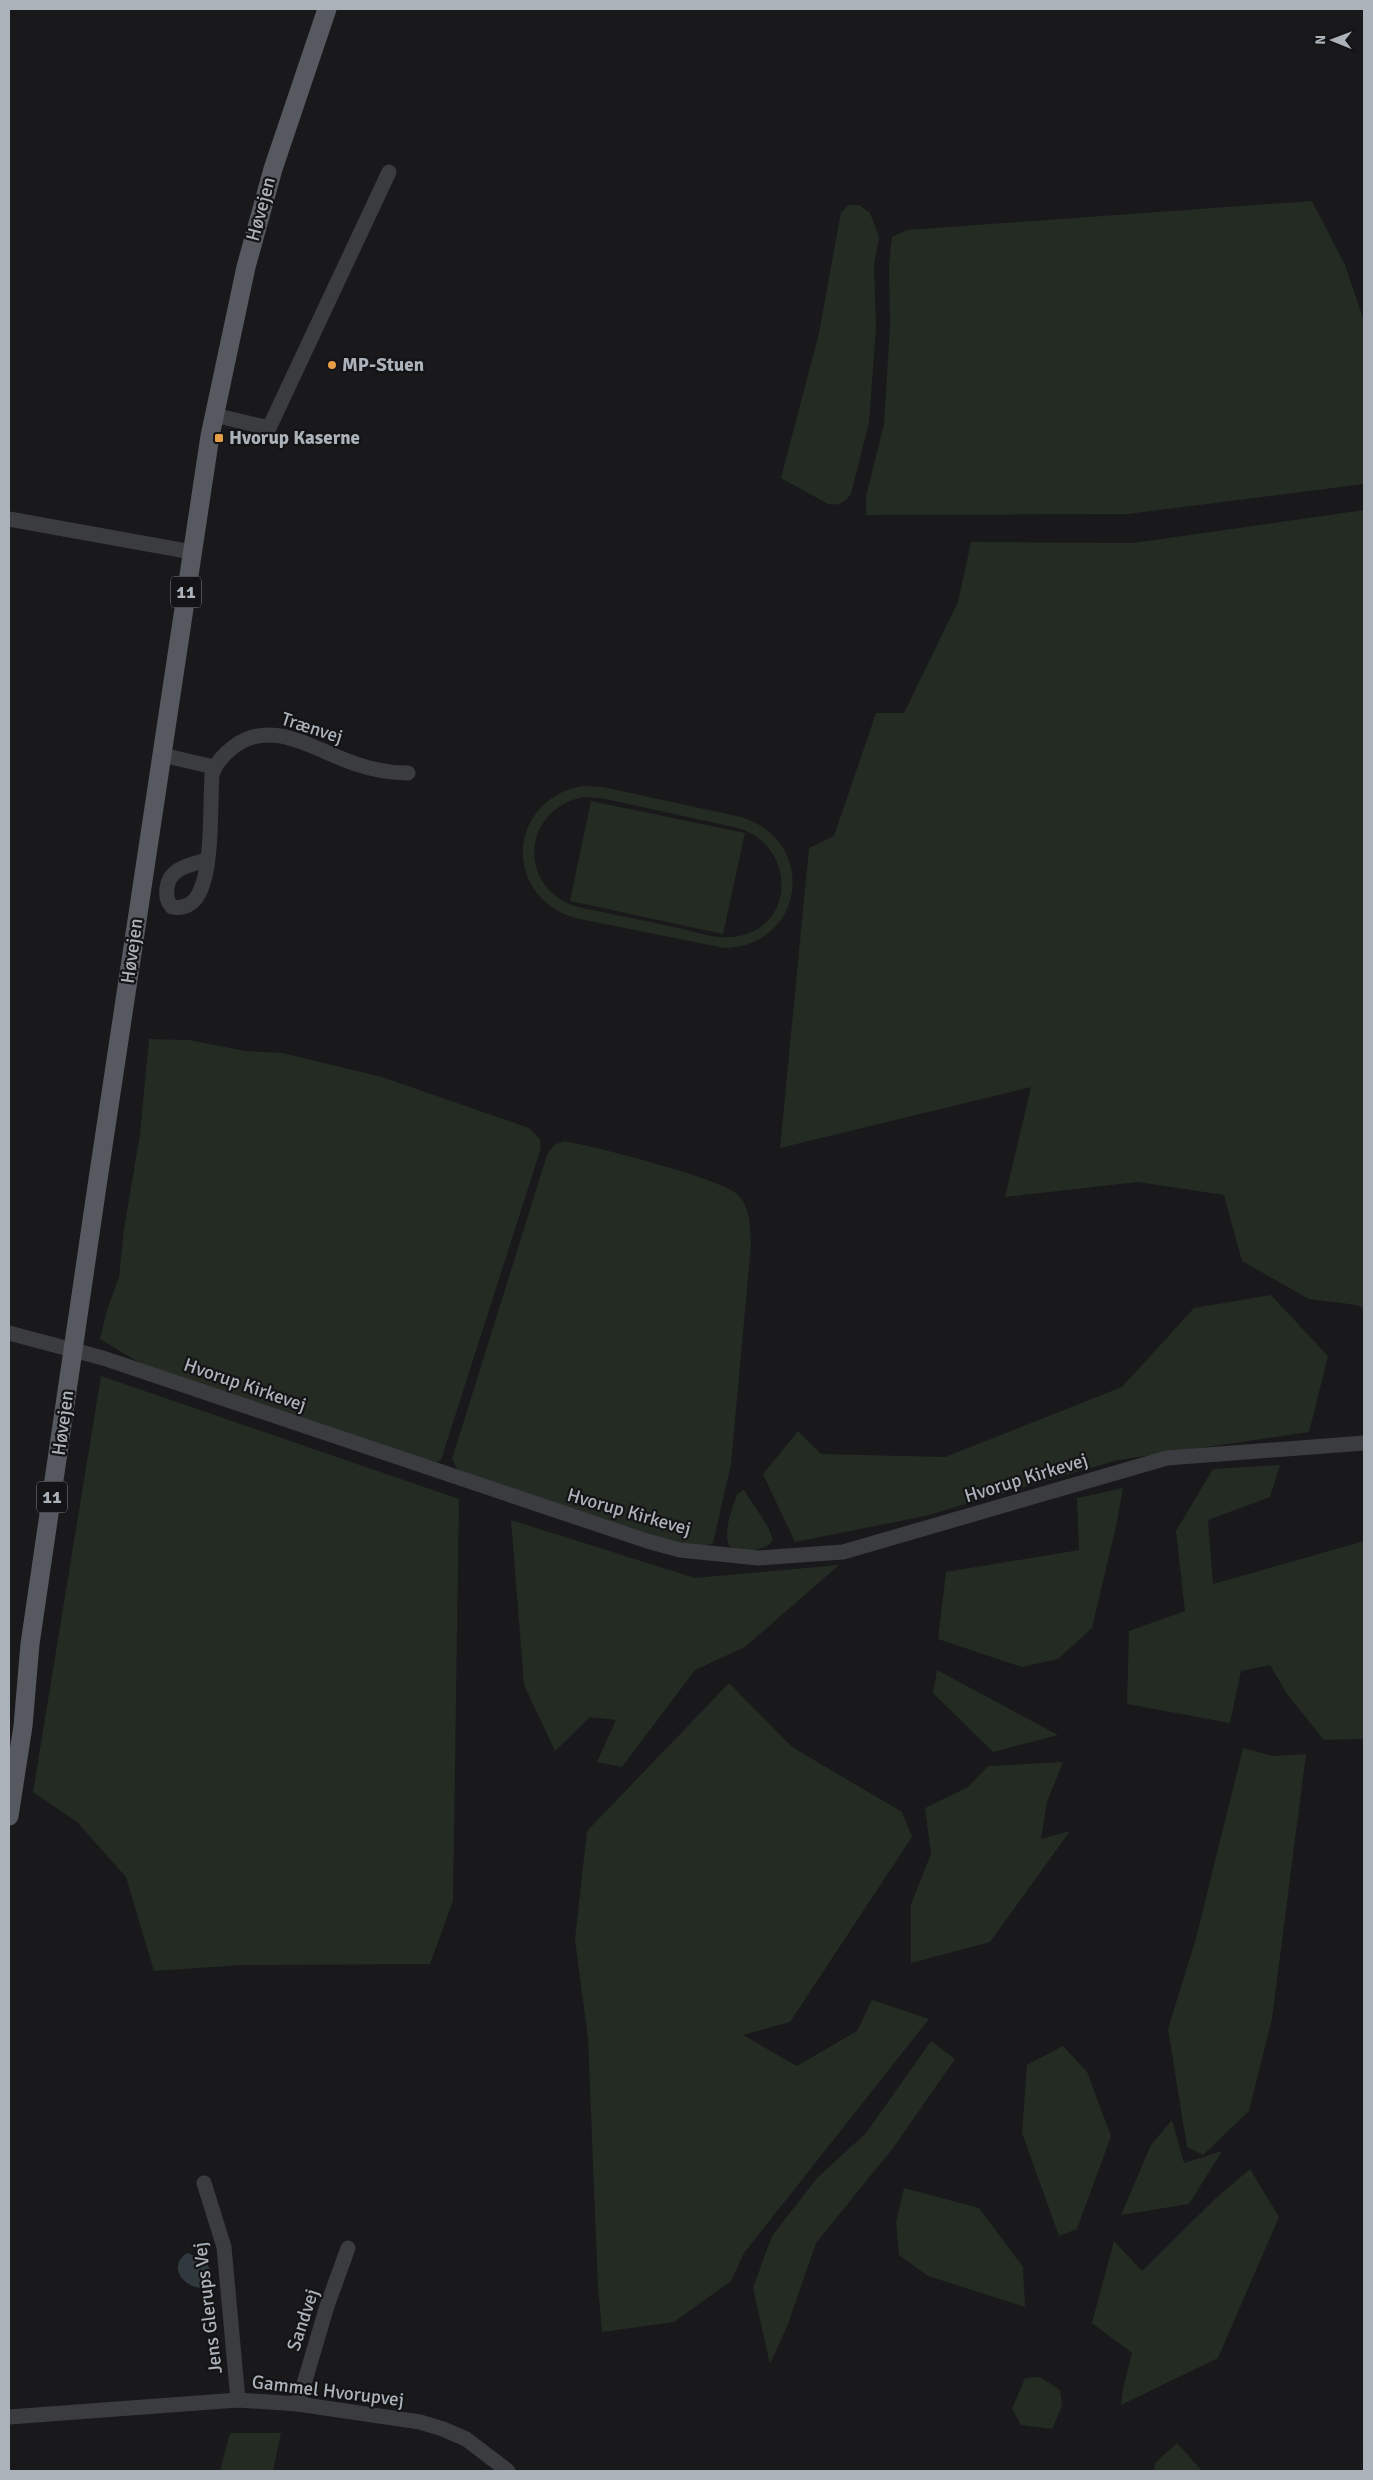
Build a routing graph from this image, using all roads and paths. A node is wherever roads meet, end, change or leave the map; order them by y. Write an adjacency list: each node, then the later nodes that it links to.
1 (327, 9): 3 (main road, Høvejen / 11)
2 (390, 172): 3 (street)
3 (214, 415): 5 (main road, Høvejen / 11)
4 (9, 519): 5 (street)
5 (192, 552): 6 (main road, Høvejen / 11)
6 (162, 755): 7 (street); 11 (main road, Høvejen / 11)
7 (214, 767): 8 (street, Trænvej); 9 (street)
8 (408, 773)
9 (207, 860)
10 (9, 1333): 11 (street)
11 (74, 1350): 12 (street, Hvorup Kirkevej); 13 (main road, Høvejen / 11)
12 (1364, 1443)
13 (30, 1644): 14 (main road, Høvejen / 11); 15 (main road, Høvejen / 11)
14 (9, 1754)
15 (9, 1816)
16 (204, 2183): 18 (street, Jens Glerups Vej)
17 (348, 2248): 19 (street, Sandvej)
18 (238, 2400): 19 (street, Gammel Hvorupvej); 20 (street, Gammel Hvorupvej)
19 (298, 2404): 21 (street, Gammel Hvorupvej)
20 (9, 2417)
21 (508, 2471)

